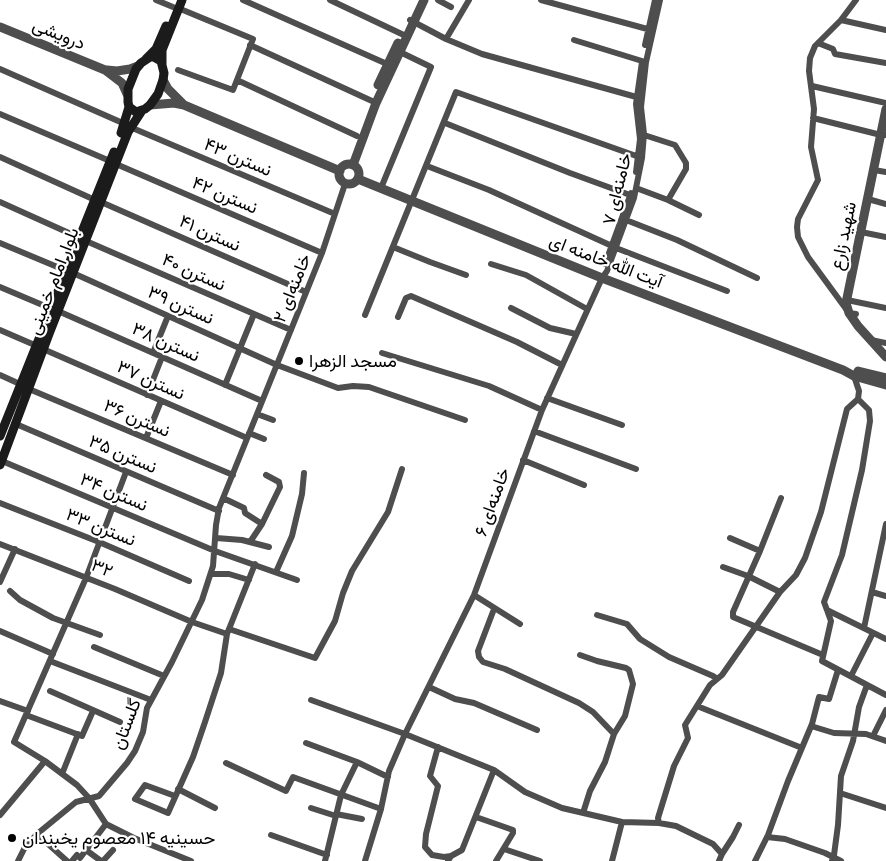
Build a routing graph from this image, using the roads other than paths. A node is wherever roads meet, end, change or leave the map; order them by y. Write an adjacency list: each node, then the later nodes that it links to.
1 (156, 0): 12 (street)
2 (244, 0): 28 (street)
3 (330, 0): 19 (street)
4 (419, 0): 15 (street)
5 (424, 0): 15 (street)
6 (438, 0): 13 (street)
7 (469, 0): 20 (street)
8 (541, 0): 17 (street)
9 (655, 0): 17 (street, خامنه‌ای ۷)
10 (660, 0): 17 (street, خامنه‌ای ۷)
11 (856, 0): 14 (street)
12 (177, 4): 22 (street); 25 (main road); 29 (main road)
13 (451, 7)
14 (840, 20): 18 (street); 23 (street)
15 (412, 21): 19 (street); 20 (street)
16 (0, 27): 32 (street, درویشی)
17 (651, 30): 26 (street, خامنه‌ای ۷); 38 (street, خامنه‌ای ۷)
18 (886, 30)
19 (405, 36): 24 (street); 28 (street)
20 (446, 39): 38 (street)
21 (574, 40): 26 (street)
22 (252, 42): 35 (street); 39 (street)
23 (818, 43): 27 (street); 36 (street)
24 (400, 52): 56 (street); 62 (street)
25 (145, 60): 29 (main road); 30 (main road)
26 (642, 61): 38 (street, خامنه‌ای ۷)
27 (886, 63)
28 (387, 64): 39 (street)
29 (162, 65): 34 (main road)
30 (138, 66): 32 (street); 37 (main road)
31 (0, 69): 49 (street, نسترن ۴۳)
32 (105, 70): 37 (street)
33 (178, 70): 35 (street)
34 (163, 80): 41 (street); 42 (main road)
35 (237, 80): 51 (street)
36 (812, 86): 40 (street); 47 (street)
37 (127, 94): 43 (main road)
38 (639, 98): 50 (street, خامنه‌ای ۷)
39 (372, 100): 51 (street)
40 (886, 103)
41 (184, 105): 42 (street); 58 (street)
42 (150, 106): 45 (main road)
43 (130, 107): 45 (main road); 49 (main road, بلوار امام خمینی)
44 (886, 110): 52 (street, شهید زارع)
45 (141, 112): 49 (main road, بلوار امام خمینی)
46 (0, 114): 55 (street, نسترن ۴۲)
47 (813, 118): 52 (street); 95 (street)
48 (445, 123): 54 (street); 57 (street); 64 (street)
49 (128, 125): 55 (main road, بلوار امام خمینی); 71 (street, نسترن ۴۳)
50 (642, 134): 54 (street, خامنه‌ای ۷); 65 (street)
51 (357, 136): 56 (street)
52 (884, 137): 59 (street, شهید زارع)
53 (0, 157): 67 (street, نسترن ۴۱)
54 (640, 157): 63 (street, خامنه‌ای ۷); 64 (street, خامنه‌ای ۷)
55 (113, 162): 67 (main road, بلوار امام خمینی); 80 (street, نسترن ۴۲)
56 (350, 165): 58 (street); 60 (street)
57 (426, 166): 69 (street); 79 (street)
58 (340, 171): 61 (street)
59 (880, 171): 66 (street, شهید زارع)
60 (358, 179): 61 (street); 62 (street, آیت الله خامنه ای)
61 (345, 184): 71 (street, خامنه‌ای ۲)
62 (381, 188): 69 (street, آیت الله خامنه ای)
63 (636, 188): 65 (street); 73 (street, خامنه‌ای ۷)
64 (630, 195): 79 (street, خامنه‌ای ۷)
65 (668, 200): 72 (street)
66 (870, 200): 70 (street); 74 (street, شهید زارع)
67 (98, 201): 76 (main road, بلوار امام خمینی); 88 (street, نسترن ۴۱)
68 (0, 202): 76 (street, نسترن ۴۰)
69 (412, 202): 78 (street); 84 (street, آیت الله خامنه ای)
70 (886, 204)
71 (335, 214): 80 (street, خامنه‌ای ۲)
72 (699, 215)
73 (626, 220): 79 (street, خامنه‌ای ۷); 85 (street)
74 (864, 232): 75 (street); 89 (street, شهید زارع)
75 (886, 237)
76 (83, 239): 82 (main road, بلوار امام خمینی); 94 (street, نسترن ۴۰)
77 (0, 244): 82 (street, نسترن ۳۹)
78 (393, 247): 83 (street); 96 (street)
79 (614, 247): 84 (street, خامنه‌ای ۷); 87 (street)
80 (322, 253): 88 (street, خامنه‌ای ۲)
81 (491, 264): 92 (street)
82 (70, 272): 93 (main road, بلوار امام خمینی); 97 (street, نسترن ۳۹)
83 (466, 275)
84 (602, 278): 92 (street, خامنه‌ای ۶); 112 (street, آیت الله خامنه ای)
85 (757, 278)
86 (0, 287): 93 (street, نسترن ۳۸)
87 (727, 291)
88 (306, 292): 100 (street, خامنه‌ای ۲)
89 (850, 300): 91 (street); 95 (street, شهید زارع)
90 (511, 308): 101 (street)
91 (886, 308)
92 (588, 309): 101 (street, خامنه‌ای ۶)
93 (55, 310): 103 (main road, بلوار امام خمینی); 106 (street, نسترن ۳۸)
94 (254, 314): 100 (street, نسترن ۴۰); 104 (street)
95 (852, 314): 102 (street, شهید زارع)
96 (365, 315)
97 (168, 316): 104 (street, نسترن ۳۹); 106 (street)
98 (398, 317): 111 (street)
99 (0, 330): 103 (street, نسترن ۳۷)
100 (291, 330): 110 (street, خامنه‌ای ۲)
101 (576, 334): 111 (street, خامنه‌ای ۶)
102 (878, 342): 105 (street, شهید زارع); 109 (street, شهید زارع)
103 (40, 347): 118 (main road, بلوار امام خمینی); 119 (street, نسترن ۳۷)
104 (240, 348): 110 (street, نسترن ۳۹); 116 (street)
105 (886, 351)
106 (153, 353): 108 (street, نسترن ۳۸)
107 (382, 353): 124 (street)
108 (162, 357): 116 (street, نسترن ۳۸); 119 (street)
109 (886, 357)
110 (276, 365): 123 (street, خامنه‌ای ۲); 128 (street, نسترن ۳۹)
111 (562, 365): 120 (street, خامنه‌ای ۶)
112 (843, 370): 114 (street, آیت الله خامنه ای); 115 (street, آیت الله خامنه ای)
113 (0, 375): 118 (street, نسترن ۳۶)
114 (854, 376): 117 (street, آیت الله خامنه ای); 121 (street)
115 (886, 378)
116 (225, 385): 123 (street, نسترن ۳۸)
117 (886, 385)
118 (26, 387): 126 (main road, بلوار امام خمینی); 129 (main road, بلوار امام خمینی); 134 (street, نسترن ۳۶)
119 (147, 395): 122 (street, نسترن ۳۷)
120 (547, 398): 124 (street, خامنه‌ای ۶); 130 (street)
121 (858, 399): 172 (street); 177 (street)
122 (161, 401): 133 (street, نسترن ۳۷); 134 (street)
123 (262, 401): 125 (street, خامنه‌ای ۲)
124 (542, 410): 131 (street, خامنه‌ای ۶)
125 (257, 414): 127 (street); 133 (street, خامنه‌ای ۲)
126 (3, 419): 132 (main road, بلوار امام خمینی)
127 (273, 420)
128 (465, 420)
129 (16, 424): 137 (main road, بلوار امام خمینی); 140 (street, نسترن ۳۵)
130 (622, 425)
131 (534, 431): 136 (street, خامنه‌ای ۶); 139 (street)
132 (0, 436)
133 (248, 436): 135 (street, نسترن ۳۷); 142 (street, خامنه‌ای ۲)
134 (146, 438): 142 (street, نسترن ۳۶)
135 (264, 439)
136 (523, 460): 144 (street); 174 (street, خامنه‌ای ۶)
137 (1, 463): 148 (street, نسترن ۳۴)
138 (402, 469): 185 (street, ۳۲)
139 (636, 469)
140 (126, 472): 148 (street); 149 (street, نسترن ۳۵)
141 (304, 473): 163 (street)
142 (232, 475): 145 (street, خامنه‌ای ۲)
143 (266, 475): 150 (street)
144 (584, 485)
145 (223, 498): 149 (street, خامنه‌ای ۲); 150 (street)
146 (781, 498): 160 (street)
147 (0, 503): 154 (street, نسترن ۳۳)
148 (112, 507): 154 (street); 159 (street, نسترن ۳۴)
149 (219, 511): 152 (street, گلستان)
150 (262, 524): 155 (street)
151 (886, 524): 173 (street)
152 (216, 538): 155 (street); 159 (street, گلستان)
153 (730, 538): 160 (street)
154 (99, 542): 166 (street); 169 (street, نسترن ۳۳)
155 (250, 542): 157 (street)
156 (0, 544): 158 (street, ۳۲)
157 (269, 547)
158 (15, 549): 166 (street, ۳۲); 170 (street)
159 (215, 550): 161 (street, نسترن ۳۴); 164 (street, گلستان)
160 (760, 551): 165 (street)
161 (255, 564): 163 (street, نسترن ۳۴); 167 (street)
162 (723, 567): 165 (street)
163 (276, 572): 168 (street, نسترن ۳۴)
164 (210, 574): 167 (street); 179 (street, گلستان)
165 (748, 576): 172 (street); 182 (street)
166 (86, 578): 179 (street, ۳۲); 180 (street)
167 (249, 580): 185 (street)
168 (297, 580)
169 (189, 581)
170 (0, 582)
171 (10, 591): 180 (street)
172 (780, 592): 182 (street)
173 (872, 592): 175 (street); 183 (street)
174 (474, 595): 176 (street); 199 (street, خامنه‌ای ۶)
175 (886, 596)
176 (494, 609): 181 (street); 215 (street)
177 (826, 610): 183 (street); 192 (street)
178 (597, 615): 197 (street)
179 (192, 622): 185 (street, ۳۲); 195 (street, گلستان)
180 (67, 624): 187 (street); 190 (street)
181 (520, 624)
182 (756, 626): 192 (street); 197 (street)
183 (864, 628): 186 (street)
184 (0, 631): 190 (street)
185 (228, 632): 227 (street)
186 (873, 632): 188 (street); 196 (street)
187 (100, 635)
188 (886, 639)
189 (94, 646): 195 (street)
190 (53, 654): 193 (street)
191 (580, 655): 215 (street)
192 (823, 658): 194 (street)
193 (50, 661): 202 (street); 208 (street)
194 (838, 670): 196 (street); 210 (street)
195 (164, 676): 202 (street, گلستان)
196 (850, 676): 198 (street)
197 (717, 680): 205 (street)
198 (867, 685): 201 (street); 212 (street)
199 (429, 687): 211 (street); 214 (street, خامنه‌ای ۶)
200 (50, 692): 206 (street)
201 (886, 695)
202 (151, 700): 231 (street, گلستان)
203 (311, 700): 214 (street)
204 (0, 701): 208 (street)
205 (697, 706): 220 (street); 242 (street)
206 (93, 710): 209 (street); 213 (street)
207 (886, 710): 216 (street)
208 (27, 713): 213 (street); 221 (street)
209 (120, 722)
210 (811, 726): 212 (street); 220 (street)
211 (537, 730)
212 (854, 733): 216 (street); 228 (street)
213 (78, 734): 225 (street)
214 (405, 734): 219 (street); 226 (street, خامنه‌ای ۶)
215 (614, 734): 236 (street)
216 (873, 736): 217 (street)
217 (886, 741)
218 (306, 742): 222 (street)
219 (438, 747): 224 (street); 254 (street)
220 (802, 748): 247 (street)
221 (45, 761): 225 (street); 237 (street)
222 (357, 762): 226 (street); 229 (street)
223 (226, 763): 229 (street)
224 (494, 770): 236 (street); 239 (street)
225 (62, 774): 231 (street)
226 (388, 777): 234 (street, خامنه‌ای ۶)
227 (178, 789): 230 (street); 232 (street)
228 (840, 793): 235 (street); 255 (street)
229 (341, 795): 234 (street); 238 (street)
230 (175, 796): 230 (street)
231 (89, 798): 243 (street); 245 (street, گلستان)
232 (215, 808)
233 (310, 808): 238 (street)
234 (381, 808): 261 (street, خامنه‌ای ۶)
235 (886, 808)
236 (583, 813): 241 (street)
237 (0, 815)
238 (336, 815): 240 (street); 253 (street)
239 (476, 817): 248 (street); 254 (street)
240 (362, 819)
241 (622, 822): 242 (street); 264 (street)
242 (658, 823): 251 (street)
243 (106, 824): 249 (street); 252 (street)
244 (739, 825): 251 (street)
245 (37, 834): 256 (street, گلستان); 257 (street)
246 (271, 834): 253 (street)
247 (767, 837): 255 (street); 266 (street)
248 (504, 849): 262 (street); 263 (street)
249 (86, 850): 258 (street); 259 (street)
250 (113, 850): 259 (street)
251 (722, 854): 265 (street)
252 (175, 858): 260 (street)
253 (326, 858)
254 (450, 858)
255 (832, 859): 267 (street)
256 (18, 861)
257 (67, 861)
258 (72, 861)
259 (102, 861)
260 (191, 861)
261 (365, 861)
262 (496, 861)
263 (540, 861)
264 (612, 861)
265 (719, 861)
266 (755, 861)
267 (841, 861)

